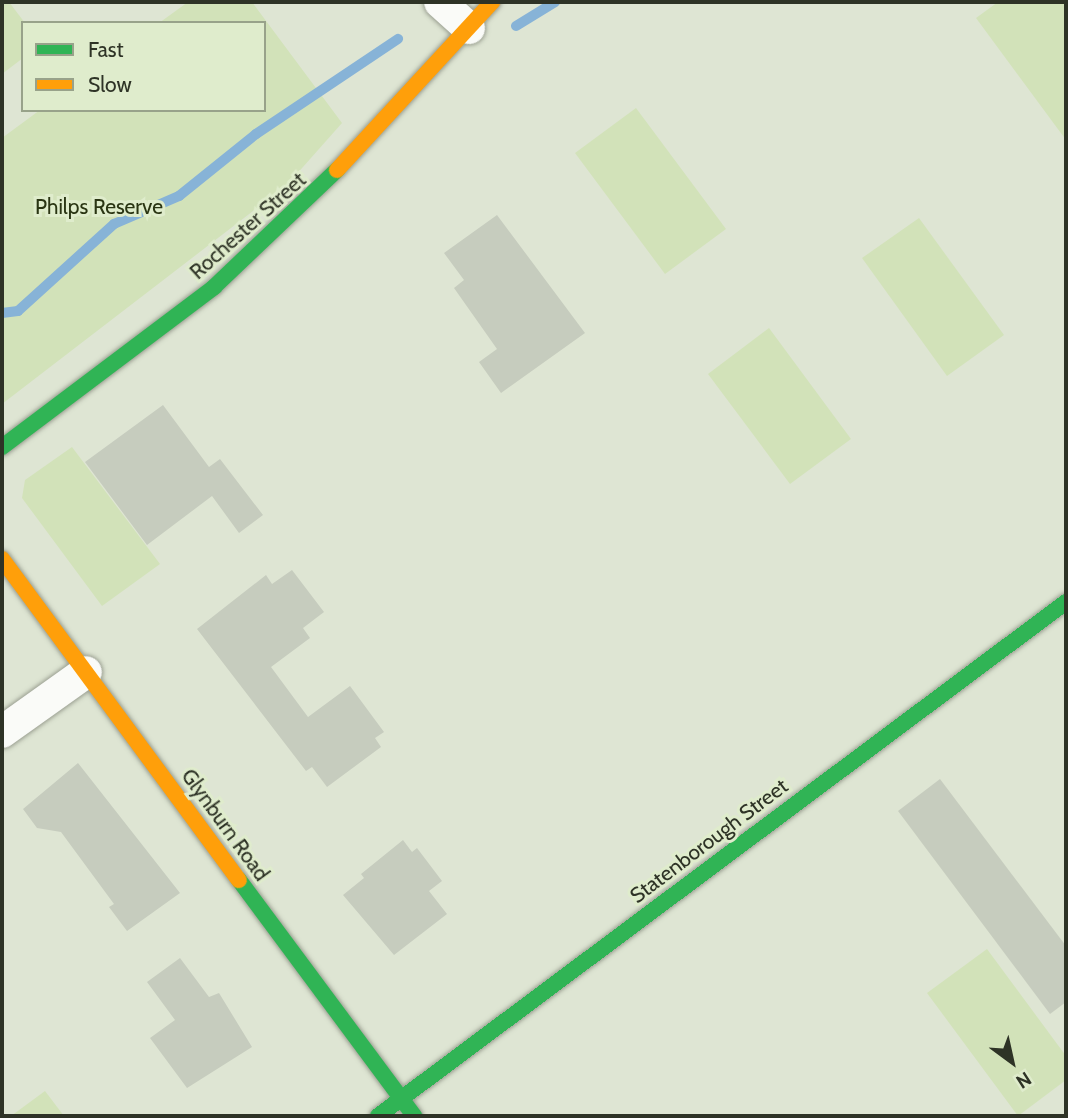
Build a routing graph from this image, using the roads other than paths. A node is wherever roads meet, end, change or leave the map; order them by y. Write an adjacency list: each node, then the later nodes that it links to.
1 (440, 2): 3 (street)
2 (492, 2): 3 (street, Rochester Street)
3 (468, 28): 4 (street, Rochester Street)
4 (2, 447)
5 (2, 559): 7 (street, Glynburn Road)
6 (1066, 602): 9 (street, Statenborough Street)
7 (86, 672): 8 (street); 9 (street, Glynburn Road)
8 (2, 732)
9 (400, 1097): 10 (street, Statenborough Street); 11 (street, Glynburn Road)
10 (378, 1116)
11 (414, 1116)

